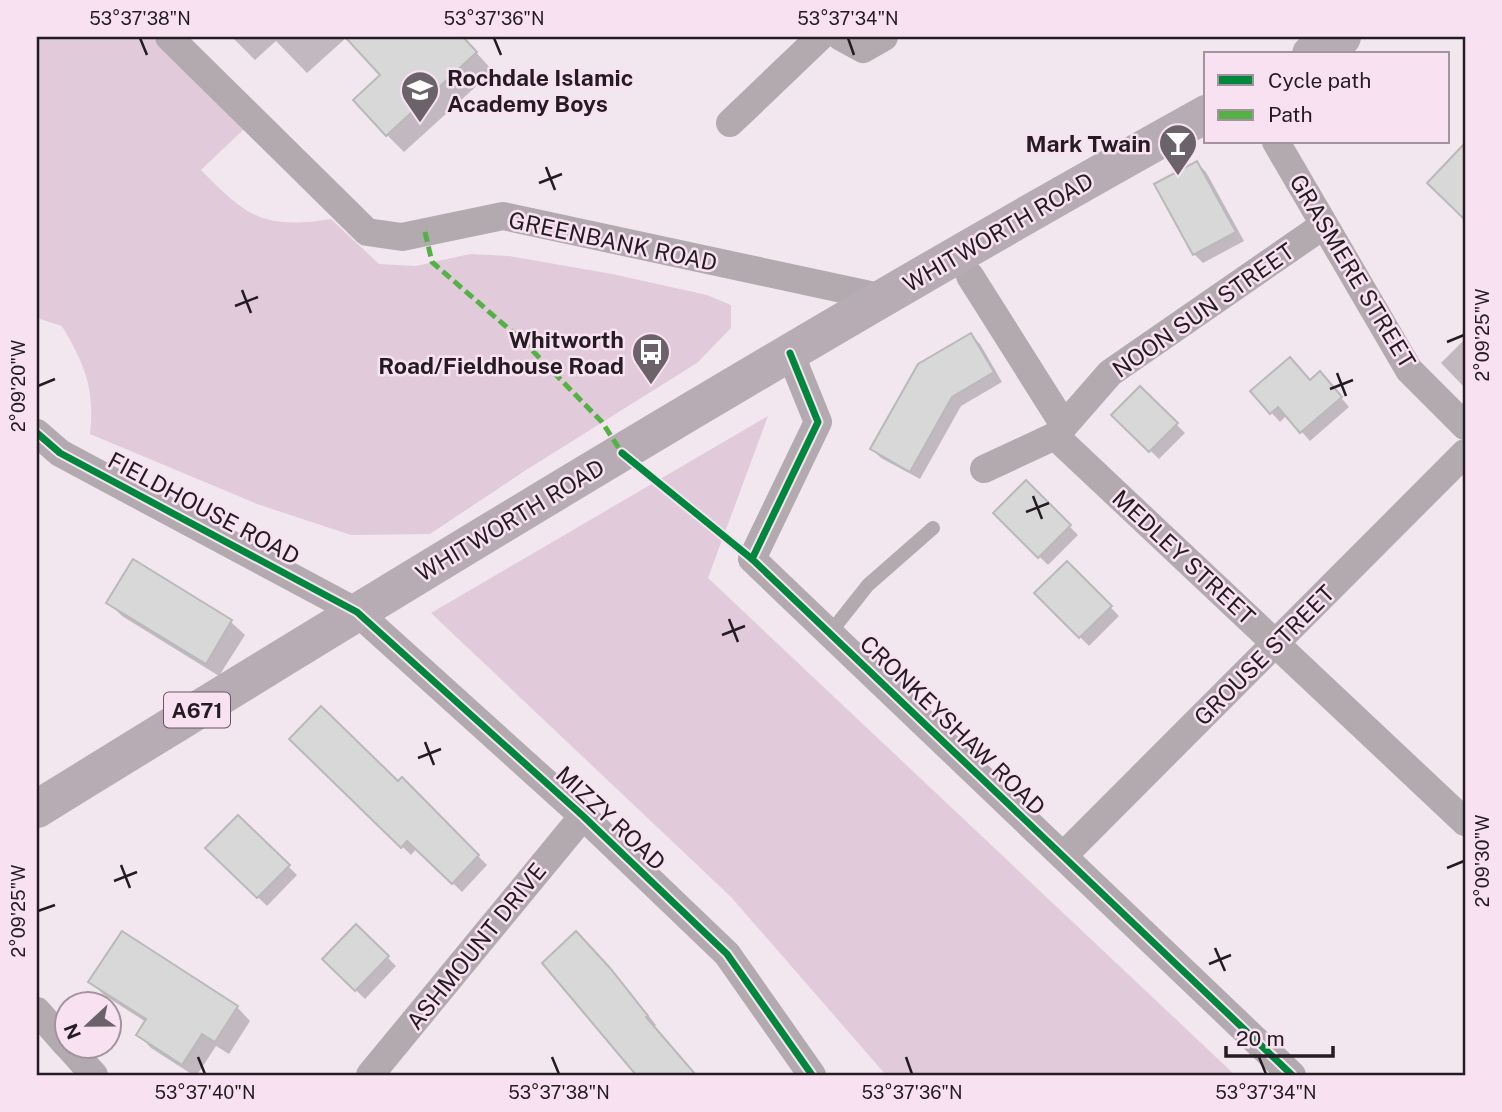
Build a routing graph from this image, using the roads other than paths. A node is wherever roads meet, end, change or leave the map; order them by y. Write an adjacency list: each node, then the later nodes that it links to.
1 (169, 37): 10 (street, GREENBANK ROAD)
2 (820, 37): 6 (street)
3 (1342, 37): 4 (main road)
4 (1315, 52)
5 (1204, 115): 10 (main road, WHITWORTH ROAD / A671)
6 (730, 122)
7 (1277, 144): 8 (street, GRASMERE STREET)
8 (1324, 225): 12 (street, GRASMERE STREET); 13 (street, NOON SUN STREET)
9 (970, 276): 13 (street, MEDLEY STREET)
10 (884, 298): 11 (main road, WHITWORTH ROAD / A671)
11 (790, 353): 18 (main road, WHITWORTH ROAD / A671); 19 (street, CRONKEYSHAW ROAD)
12 (1465, 426)
13 (1060, 431): 16 (street, NOON SUN STREET); 20 (street, MEDLEY STREET)
14 (37, 433): 18 (street, FIELDHOUSE ROAD)
15 (1465, 453): 20 (street, GROUSE STREET)
16 (984, 470)
17 (933, 528): 19 (lane)
18 (357, 612): 21 (main road, WHITWORTH ROAD / A671); 22 (street, MIZZY ROAD)
19 (830, 633): 24 (street, CRONKEYSHAW ROAD)
20 (1275, 643): 23 (street, MEDLEY STREET); 24 (street, GROUSE STREET)
21 (37, 809)
22 (583, 816): 29 (street, ASHMOUNT DRIVE); 30 (street, MIZZY ROAD)
23 (1465, 822)
24 (1063, 856): 31 (street, CRONKEYSHAW ROAD)
25 (37, 1011): 26 (street)
26 (52, 1028)
27 (80, 1060): 28 (street)
28 (94, 1075)
29 (370, 1075)
30 (812, 1075)
31 (1292, 1075)

